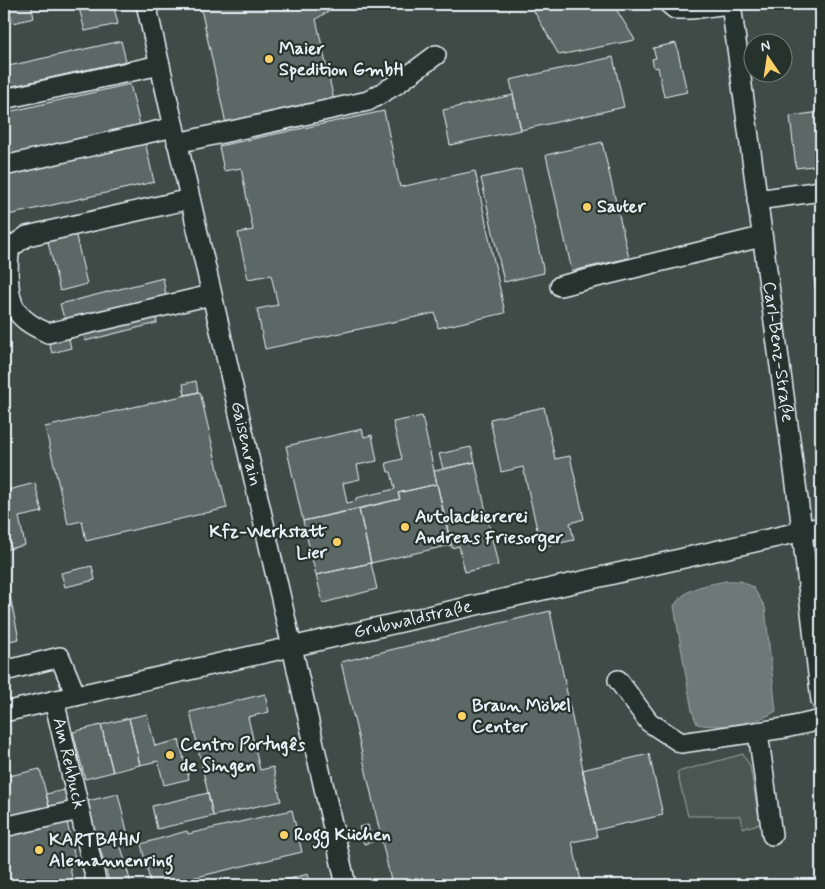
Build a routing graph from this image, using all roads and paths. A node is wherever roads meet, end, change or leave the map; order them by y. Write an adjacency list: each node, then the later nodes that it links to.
1 (146, 4): 5 (street, Gaisenrain)
2 (669, 4): 3 (street)
3 (729, 4): 11 (street, Carl-Benz-Straße)
4 (436, 55): 7 (street)
5 (160, 65): 6 (street); 7 (street, Gaisenrain)
6 (4, 99)
7 (176, 135): 8 (street); 10 (street, Gaisenrain)
8 (4, 166)
9 (821, 191): 11 (street)
10 (190, 199): 14 (street, Gaisenrain); 14 (street)
11 (757, 200): 12 (street, Carl-Benz-Straße)
12 (762, 236): 13 (street); 16 (street, Carl-Benz-Straße)
13 (560, 286)
14 (212, 295): 17 (street, Gaisenrain)
15 (821, 527): 16 (street, Grubwaldstraße)
16 (801, 530): 17 (street, Grubwaldstraße); 22 (street, Carl-Benz-Straße)
17 (291, 648): 20 (street, Grubwaldstraße); 30 (street, Gaisenrain)
18 (4, 671): 20 (street)
19 (618, 680): 25 (street)
20 (76, 696): 21 (street, Grubwaldstraße)
21 (54, 700): 23 (street, Grubwaldstraße); 26 (street, Am Rehbuck)
22 (821, 702)
23 (4, 712)
24 (821, 720): 25 (street)
25 (758, 732): 28 (street)
26 (79, 810): 27 (street); 29 (street, Am Rehbuck)
27 (4, 827)
28 (772, 835)
29 (97, 885)
30 (346, 885)

